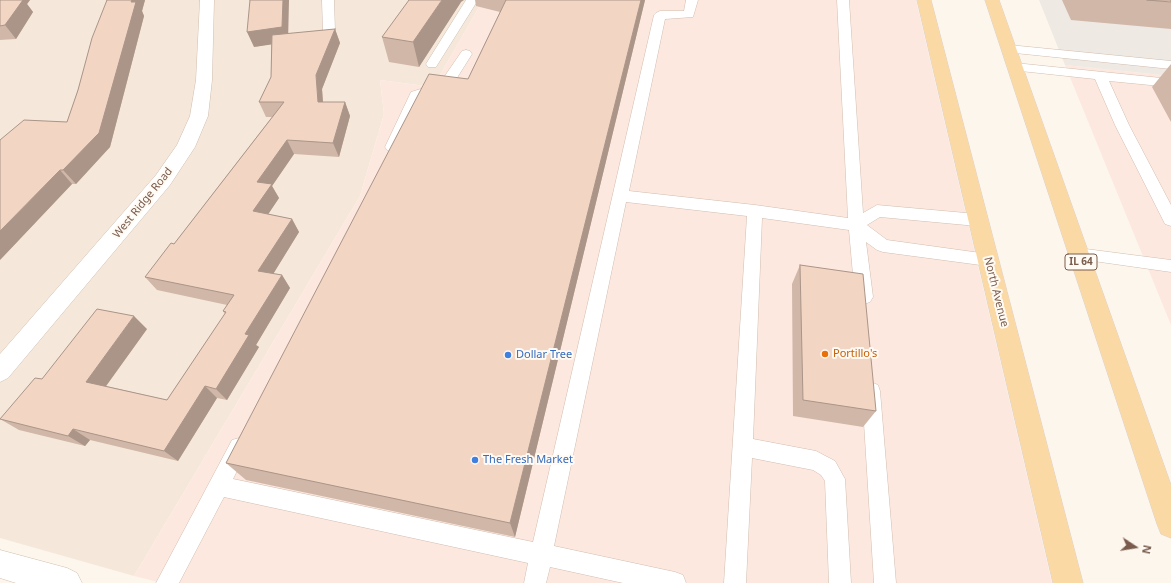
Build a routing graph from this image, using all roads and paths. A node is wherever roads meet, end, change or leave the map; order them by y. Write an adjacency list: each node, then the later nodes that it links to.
1 (207, 0): 25 (street, West Ridge Road)
2 (328, 0): 8 (lane)
3 (472, 0): 11 (lane)
4 (692, 0): 16 (lane)
5 (843, 0): 20 (lane)
6 (924, 0): 18 (main road, North Avenue)
7 (992, 0): 10 (main road, IL 64)
8 (329, 32)
9 (466, 54): 15 (lane)
10 (1012, 58): 12 (lane); 13 (lane); 21 (main road, IL 64)
11 (432, 64)
12 (1171, 65)
13 (1100, 76): 14 (lane); 19 (lane)
14 (1171, 83)
15 (386, 160)
16 (621, 196): 17 (lane); 31 (lane)
17 (755, 211): 20 (lane); 28 (lane)
18 (977, 220): 20 (lane); 22 (main road, North Avenue)
19 (1171, 220)
20 (855, 225): 22 (lane); 24 (lane)
21 (1078, 254): 23 (lane); 30 (main road, IL 64)
22 (988, 260): 40 (main road, North Avenue)
23 (1171, 266)
24 (866, 314)
25 (0, 371)
26 (870, 377): 39 (lane)
27 (248, 430): 29 (lane)
28 (742, 447): 37 (lane); 38 (lane)
29 (219, 486): 31 (lane); 34 (lane)
30 (1171, 524)
31 (541, 554): 35 (lane); 36 (lane)
32 (0, 564): 33 (street)
33 (67, 583)
34 (167, 583)
35 (535, 583)
36 (675, 583)
37 (735, 583)
38 (840, 583)
39 (885, 583)
40 (1068, 583)

